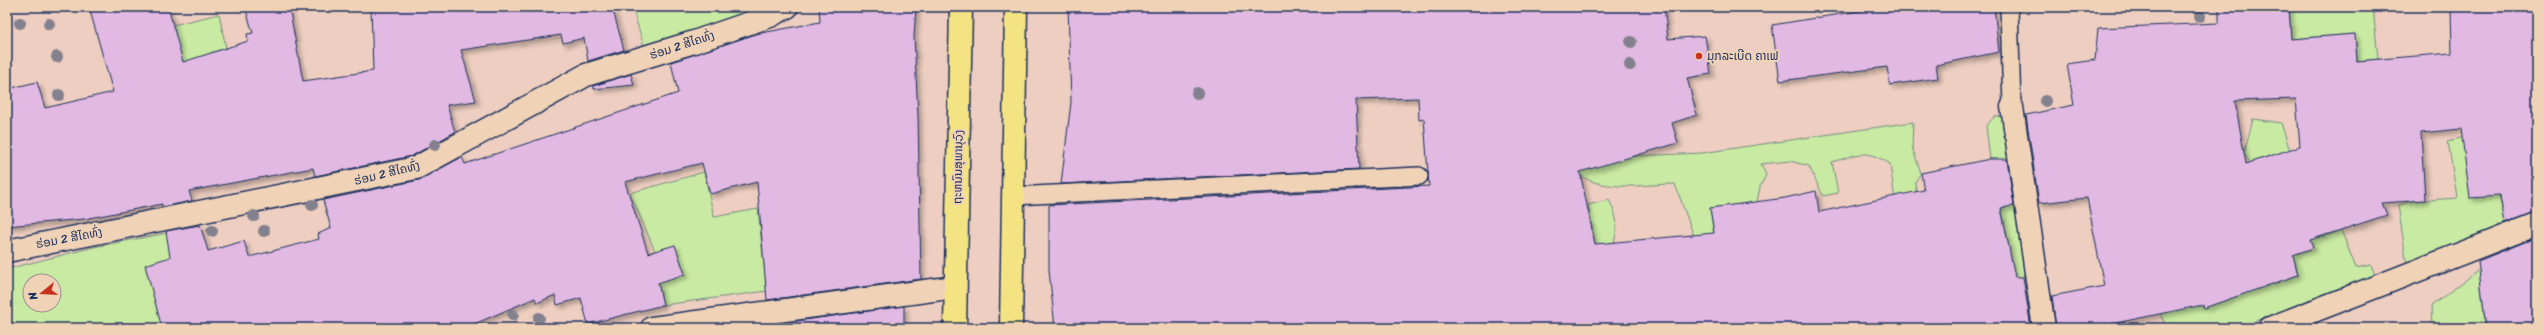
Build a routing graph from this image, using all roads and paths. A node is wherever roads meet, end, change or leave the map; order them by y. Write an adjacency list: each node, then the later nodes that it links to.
1 (787, 7): 9 (street, ຮ່ອມ 2 ສີໄຄທົ່ງ)
2 (961, 7): 10 (highway, ຖະຫນົນສຸພານຸວົງ)
3 (1016, 7): 7 (highway)
4 (2009, 7): 5 (lane)
5 (2012, 107): 14 (street)
6 (1419, 176): 7 (lane)
7 (1014, 196): 13 (highway)
8 (2537, 224): 15 (street)
9 (7, 251)
10 (955, 287): 11 (street); 12 (highway, ຖະຫນົນສຸພານຸວົງ)
11 (652, 328)
12 (955, 328)
13 (1011, 328)
14 (2044, 328)
15 (2270, 328)

